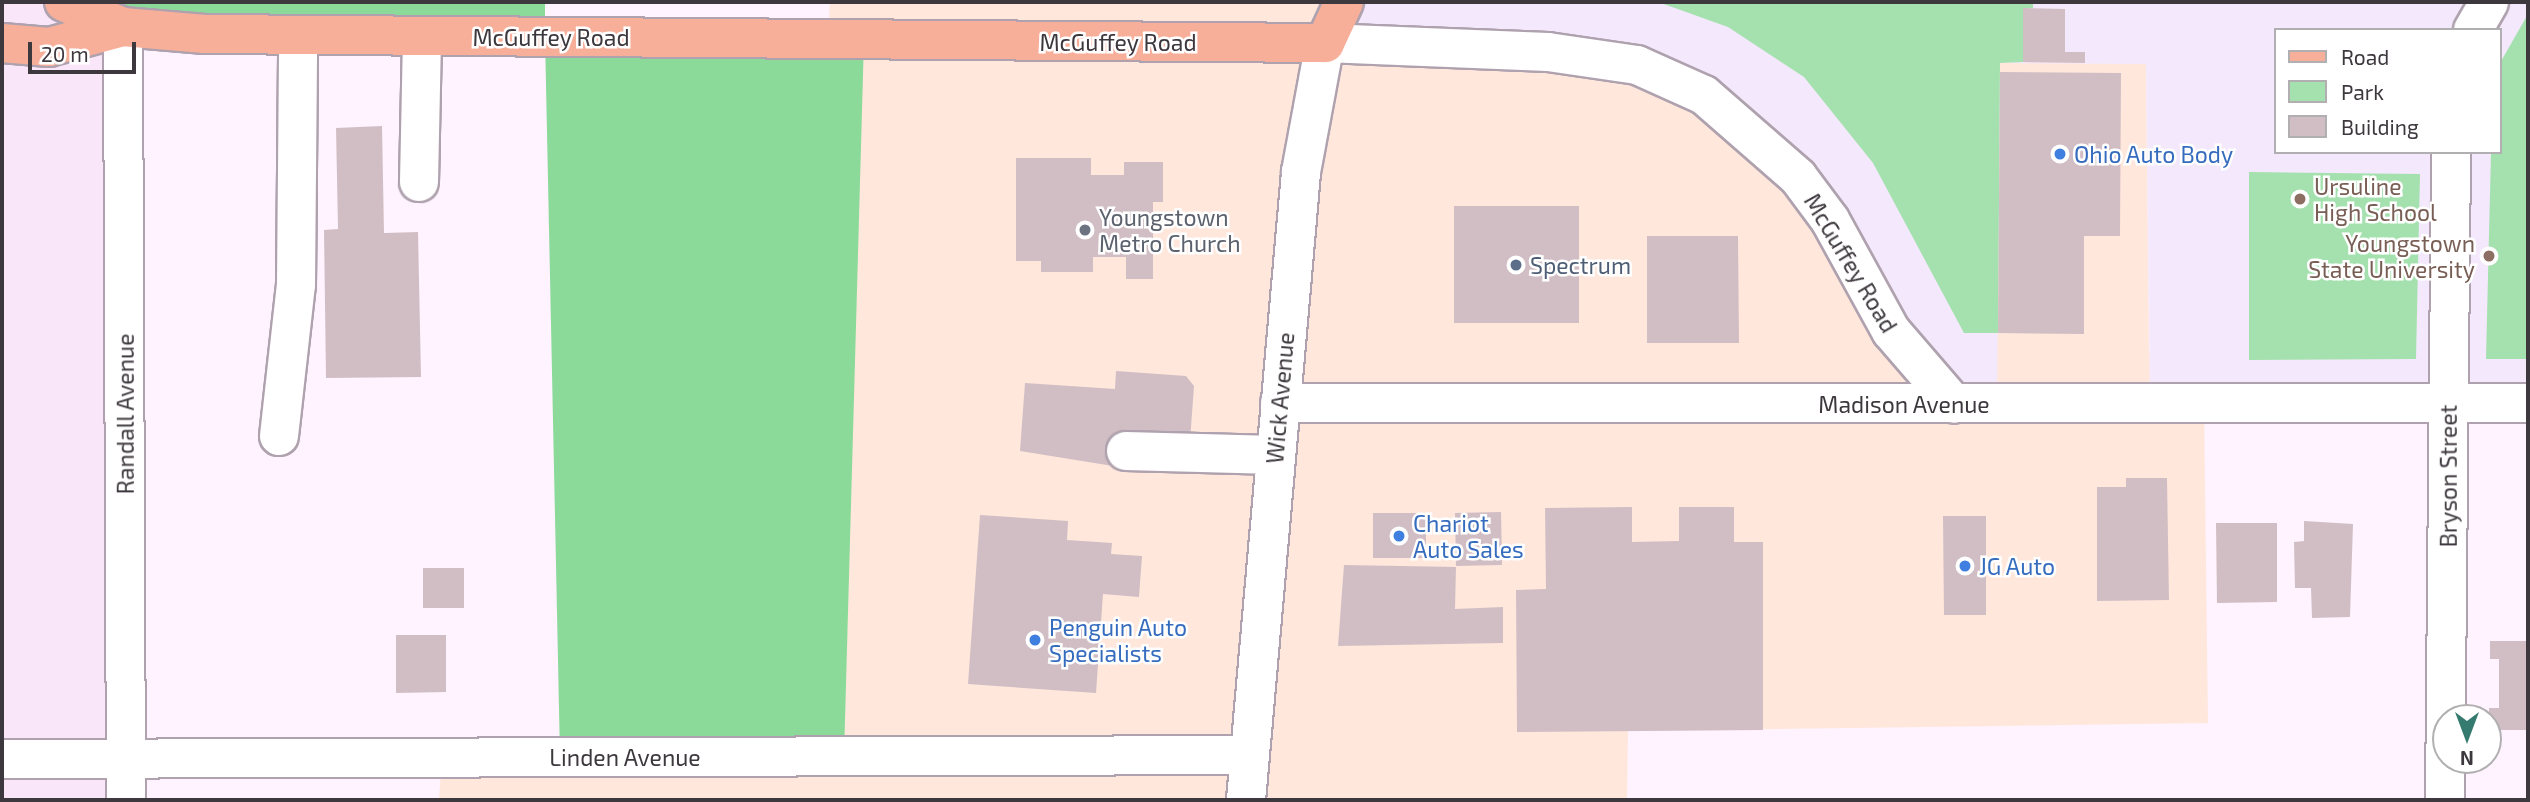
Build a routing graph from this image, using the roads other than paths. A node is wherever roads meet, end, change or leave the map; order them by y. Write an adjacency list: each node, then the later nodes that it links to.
1 (64, 2): 4 (main road, McGuffey Road)
2 (1343, 2): 9 (main road, Wick Avenue)
3 (2489, 2): 5 (street)
4 (123, 27): 6 (main road, McGuffey Road); 8 (main road, McGuffey Road); 20 (street, Randall Avenue)
5 (2474, 28)
6 (298, 35): 7 (main road, McGuffey Road); 16 (street)
7 (422, 36): 9 (main road, McGuffey Road); 11 (street)
8 (2, 43)
9 (1325, 43): 12 (street, Wick Avenue); 15 (street, McGuffey Road)
10 (2451, 154): 13 (street, Bryson Street)
11 (419, 182)
12 (1280, 403): 15 (street, Madison Avenue); 18 (street, Wick Avenue)
13 (2448, 403): 14 (street, Madison Avenue); 15 (street, Madison Avenue); 24 (street, Bryson Street)
14 (2528, 403)
15 (1954, 404)
16 (279, 436)
17 (1126, 451): 18 (street)
18 (1275, 455): 19 (street, Wick Avenue)
19 (1249, 755): 20 (street, Linden Avenue); 23 (street, Wick Avenue)
20 (126, 758): 21 (street, Linden Avenue); 22 (street, Randall Avenue)
21 (2, 759)
22 (126, 800)
23 (1246, 800)
24 (2445, 800)

